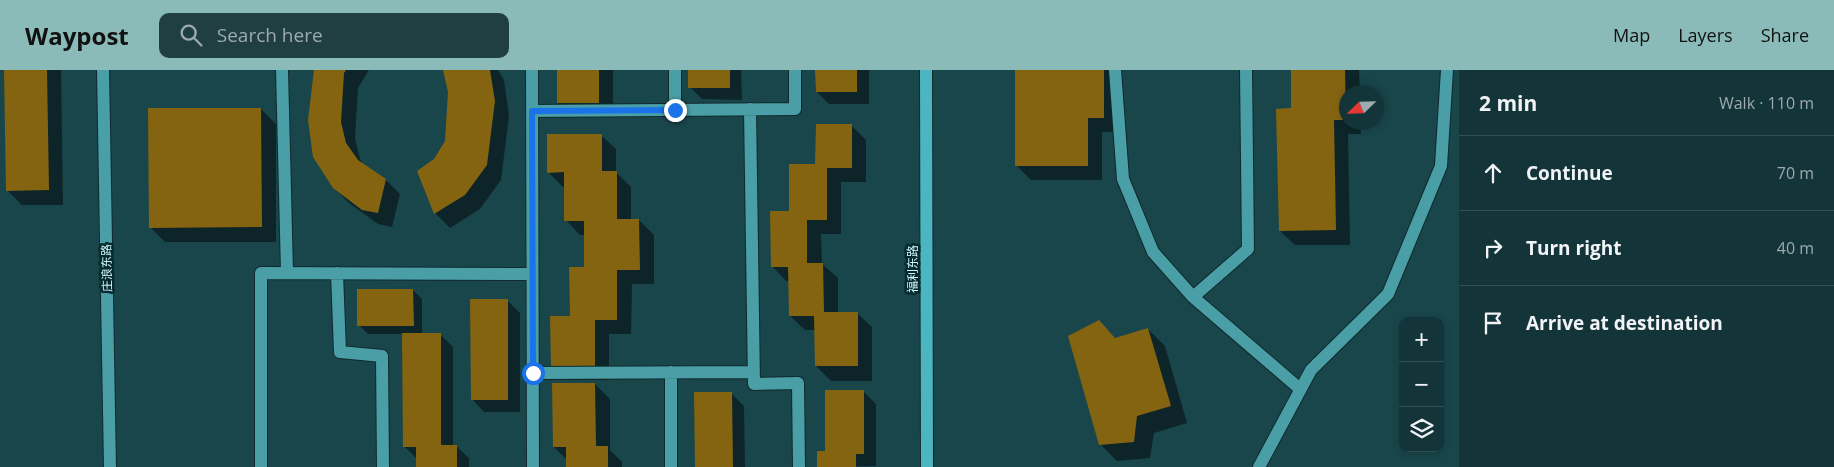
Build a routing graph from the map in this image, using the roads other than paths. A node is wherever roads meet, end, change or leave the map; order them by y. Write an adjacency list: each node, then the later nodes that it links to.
1 (103, 70): 21 (street, 庄浪东路)
2 (282, 70): 13 (street)
3 (532, 70): 12 (street)
4 (674, 70): 11 (street)
5 (795, 70): 10 (street)
6 (926, 70): 27 (main road, 福利东路)
7 (1115, 70): 16 (street)
8 (1246, 70): 16 (street)
9 (1447, 70): 20 (street)
10 (750, 109): 11 (street); 18 (street)
11 (675, 110): 12 (street)
12 (532, 111): 15 (street)
13 (287, 272): 14 (street); 22 (street)
14 (337, 272): 15 (street); 23 (street)
15 (532, 274): 19 (street)
16 (1193, 297): 20 (street)
17 (671, 372): 18 (street); 19 (street); 25 (street)
18 (753, 372): 26 (street)
19 (533, 373): 24 (street)
20 (1300, 389): 28 (street)
21 (110, 467)
22 (262, 467)
23 (383, 467)
24 (533, 467)
25 (672, 467)
26 (799, 467)
27 (927, 467)
28 (1259, 467)

